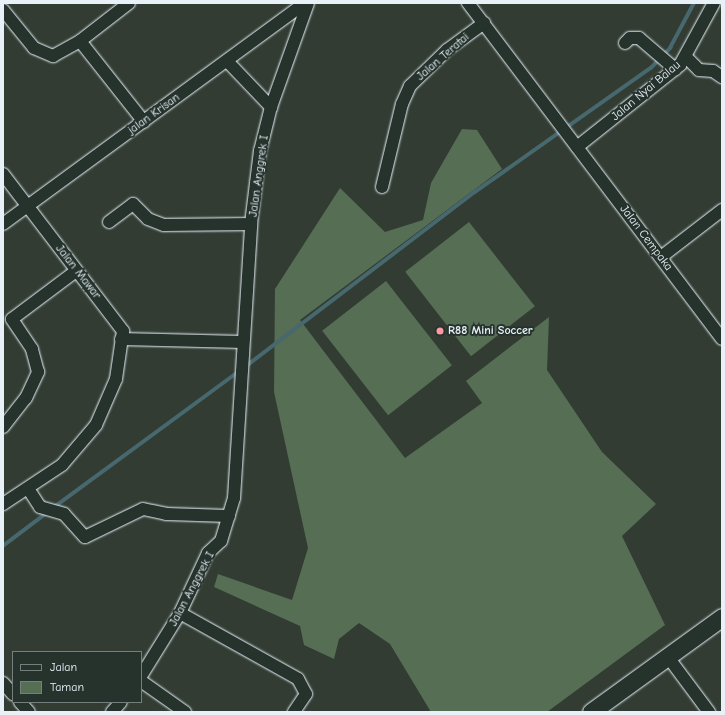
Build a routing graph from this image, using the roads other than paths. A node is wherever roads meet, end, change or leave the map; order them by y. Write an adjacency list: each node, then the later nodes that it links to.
1 (129, 3): 8 (street)
2 (306, 3): 11 (street, jalan Krisan); 14 (street, Jalan Anggrek I)
3 (468, 3): 6 (street, Jalan Cempaka)
4 (714, 3): 10 (street, Jalan Nyai Balau)
5 (3, 10): 7 (street)
6 (484, 23): 16 (street, Jalan Cempaka); 18 (street, Jalan Teratai)
7 (8, 25): 8 (street)
8 (80, 41): 15 (street)
9 (625, 43): 12 (street)
10 (686, 57): 12 (street, Jalan Nyai Balau); 13 (street)
11 (227, 62): 14 (street); 15 (street, jalan Krisan)
12 (670, 64): 16 (street, Jalan Nyai Balau)
13 (722, 78)
14 (271, 106): 23 (street, Jalan Anggrek I)
15 (144, 122): 19 (street, jalan Krisan)
16 (570, 138): 24 (street, Jalan Cempaka)
17 (3, 174): 19 (street, Jalan Mawar)
18 (382, 187)
19 (27, 206): 22 (street, jalan Krisan); 25 (street, Jalan Mawar)
20 (722, 210): 24 (street)
21 (109, 222): 23 (street)
22 (3, 224)
23 (252, 224): 29 (street, Jalan Anggrek I)
24 (661, 257): 27 (street, Jalan Cempaka)
25 (76, 271): 26 (street); 28 (street, Jalan Mawar)
26 (8, 322): 30 (street)
27 (721, 336)
28 (121, 339): 29 (street); 31 (street, Jalan Mawar)
29 (243, 342): 33 (street, Jalan Anggrek I)
30 (3, 427)
31 (29, 490): 32 (street, Jalan Mawar); 33 (street)
32 (4, 501)
33 (229, 516): 34 (street, Jalan Anggrek I)
34 (180, 613): 37 (street, Jalan Anggrek I); 46 (street)
35 (722, 617): 36 (street)
36 (668, 657): 47 (street); 48 (street)
37 (142, 674)
38 (142, 682): 45 (street)
39 (3, 683): 40 (street)
40 (12, 693)
41 (21, 703): 43 (street)
42 (120, 703): 44 (street)
43 (29, 712)
44 (112, 712)
45 (185, 712)
46 (294, 712)
47 (592, 712)
48 (709, 712)

